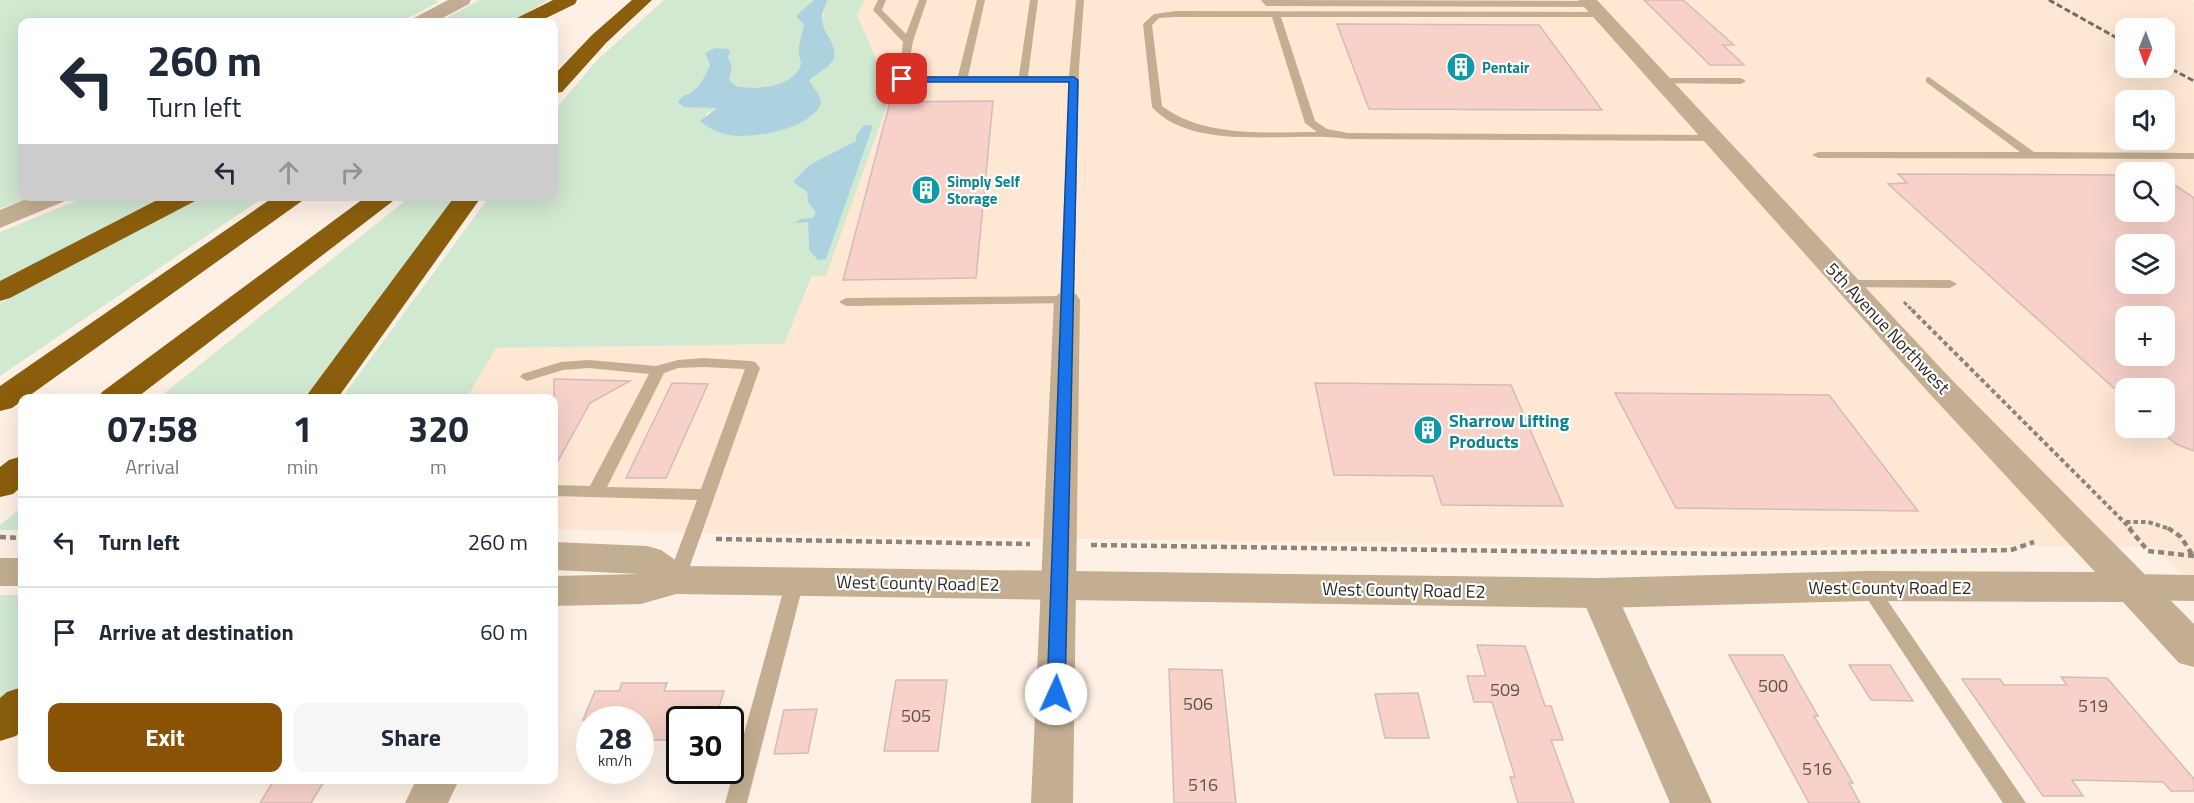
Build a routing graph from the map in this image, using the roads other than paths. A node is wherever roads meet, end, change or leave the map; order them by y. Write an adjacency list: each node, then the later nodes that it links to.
1 (462, 0): 14 (street)
2 (568, 0): 15 (highway)
3 (575, 0): 16 (highway)
4 (643, 0): 13 (highway)
5 (882, 0): 17 (lane)
6 (923, 0): 17 (lane)
7 (981, 0): 20 (lane)
8 (1034, 0): 21 (lane)
9 (1080, 0): 19 (lane)
10 (1265, 0): 11 (lane)
11 (1593, 6): 12 (lane); 22 (street, 5th Avenue Northwest)
12 (1276, 14): 26 (lane); 26 (lane)
13 (623, 17): 18 (highway); 25 (highway)
14 (428, 18)
15 (533, 18)
16 (548, 18)
17 (908, 41): 20 (lane)
18 (558, 66)
19 (1074, 74): 21 (lane); 40 (lane)
20 (962, 79): 21 (lane)
21 (1023, 79)
22 (1661, 81): 23 (lane); 27 (street, 5th Avenue Northwest)
23 (1741, 81)
24 (1929, 81): 29 (lane)
25 (558, 83)
26 (1336, 135): 27 (lane)
27 (1714, 138): 37 (street, 5th Avenue Northwest)
28 (1818, 155): 29 (lane)
29 (2032, 156): 30 (lane)
30 (2194, 156)
31 (44, 201): 36 (street)
32 (176, 201): 39 (highway)
33 (286, 201): 46 (highway)
34 (377, 201): 44 (highway)
35 (465, 201): 45 (highway)
36 (0, 220)
37 (1847, 284): 38 (lane); 58 (street, 5th Avenue Northwest)
38 (1950, 284)
39 (0, 292)
40 (1068, 300): 41 (lane); 56 (street)
41 (846, 302)
42 (658, 370): 43 (lane); 50 (lane); 51 (lane)
43 (527, 377)
44 (121, 394)
45 (324, 394)
46 (0, 401)
47 (18, 471): 48 (highway)
48 (0, 485)
49 (558, 491): 50 (lane)
50 (595, 492): 51 (lane)
51 (707, 495): 54 (lane)
52 (558, 556): 54 (street)
53 (2194, 566): 58 (street)
54 (676, 580): 55 (street, West County Road E2); 59 (street, West County Road E2)
55 (795, 581): 56 (street, West County Road E2); 66 (lane)
56 (1060, 585): 60 (street, West County Road E2); 67 (street)
57 (1868, 586): 58 (street, West County Road E2); 60 (street, West County Road E2); 69 (lane)
58 (2132, 587): 61 (street, 5th Avenue Northwest)
59 (558, 591)
60 (1598, 593): 68 (street)
61 (2194, 651)
62 (18, 708): 63 (highway)
63 (0, 723)
64 (436, 784): 65 (street)
65 (426, 803)
66 (736, 803)
67 (1052, 803)
68 (1691, 803)
69 (2015, 803)

